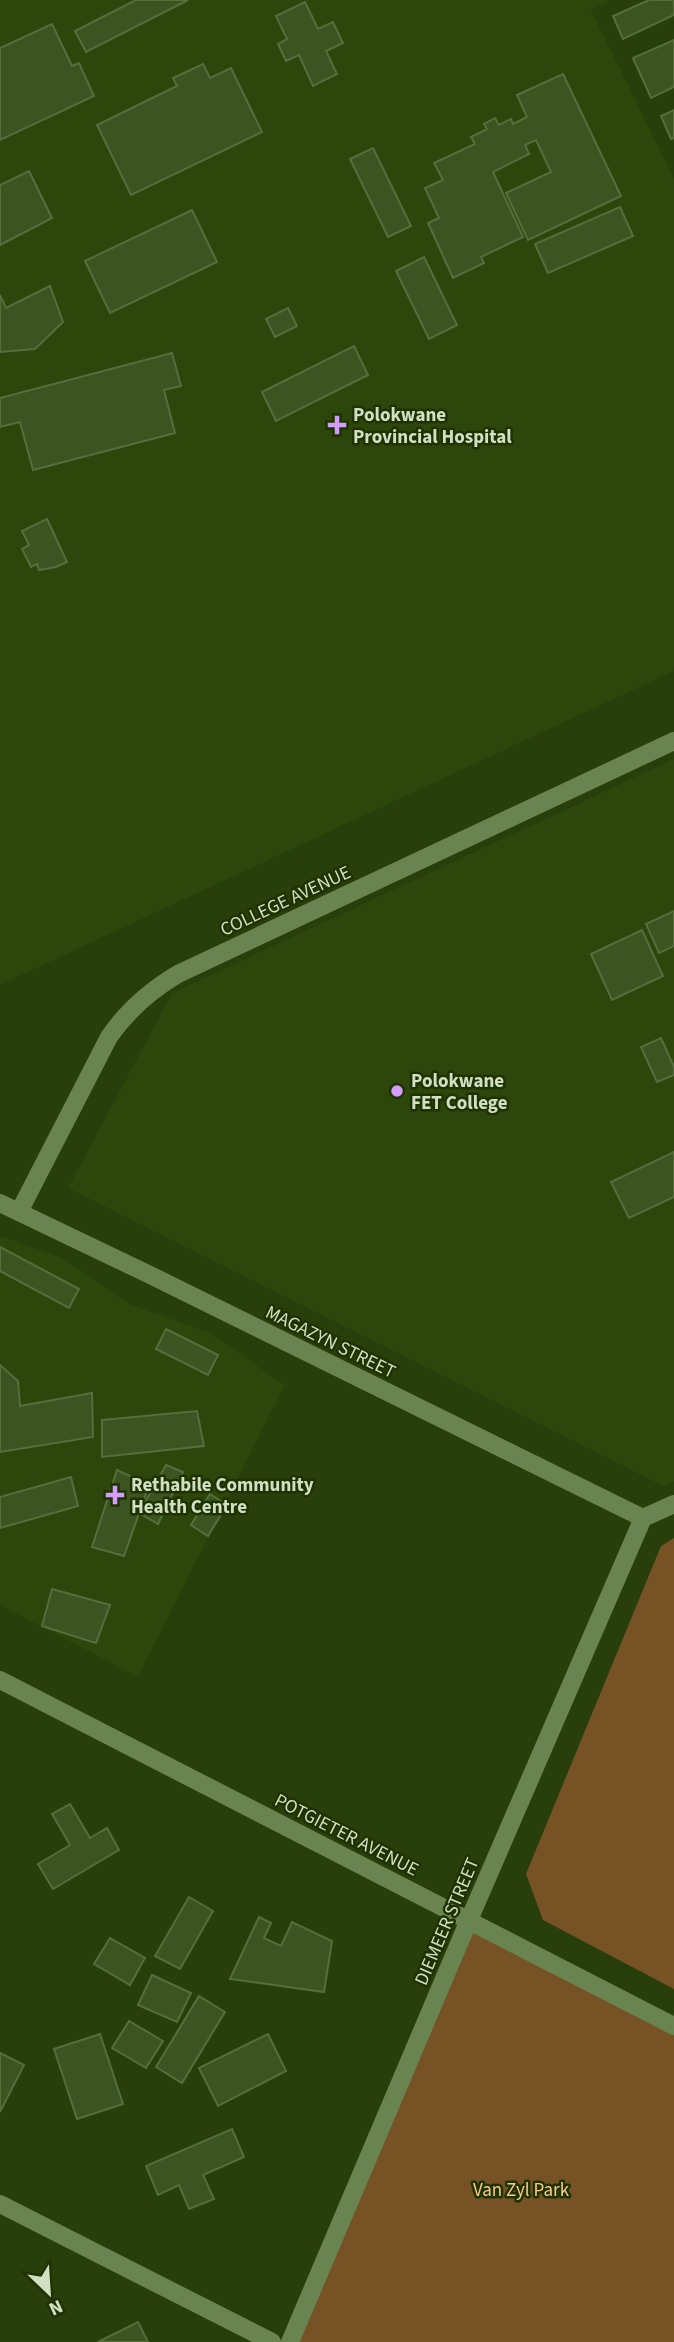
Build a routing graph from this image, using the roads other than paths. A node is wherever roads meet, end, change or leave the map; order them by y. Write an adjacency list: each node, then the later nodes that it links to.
1 (674, 741): 3 (street, COLLEGE AVENUE)
2 (0, 1203): 3 (street, MAGAZYN STREET)
3 (19, 1212): 5 (street, MAGAZYN STREET)
4 (674, 1504): 5 (street)
5 (643, 1518): 7 (street, DIEMEER STREET)
6 (0, 1680): 7 (street, POTGIETER AVENUE)
7 (469, 1920): 8 (street, POTGIETER AVENUE); 11 (street, DIEMEER STREET)
8 (674, 2026)
9 (0, 2204): 10 (street)
10 (272, 2342)
11 (290, 2342)

